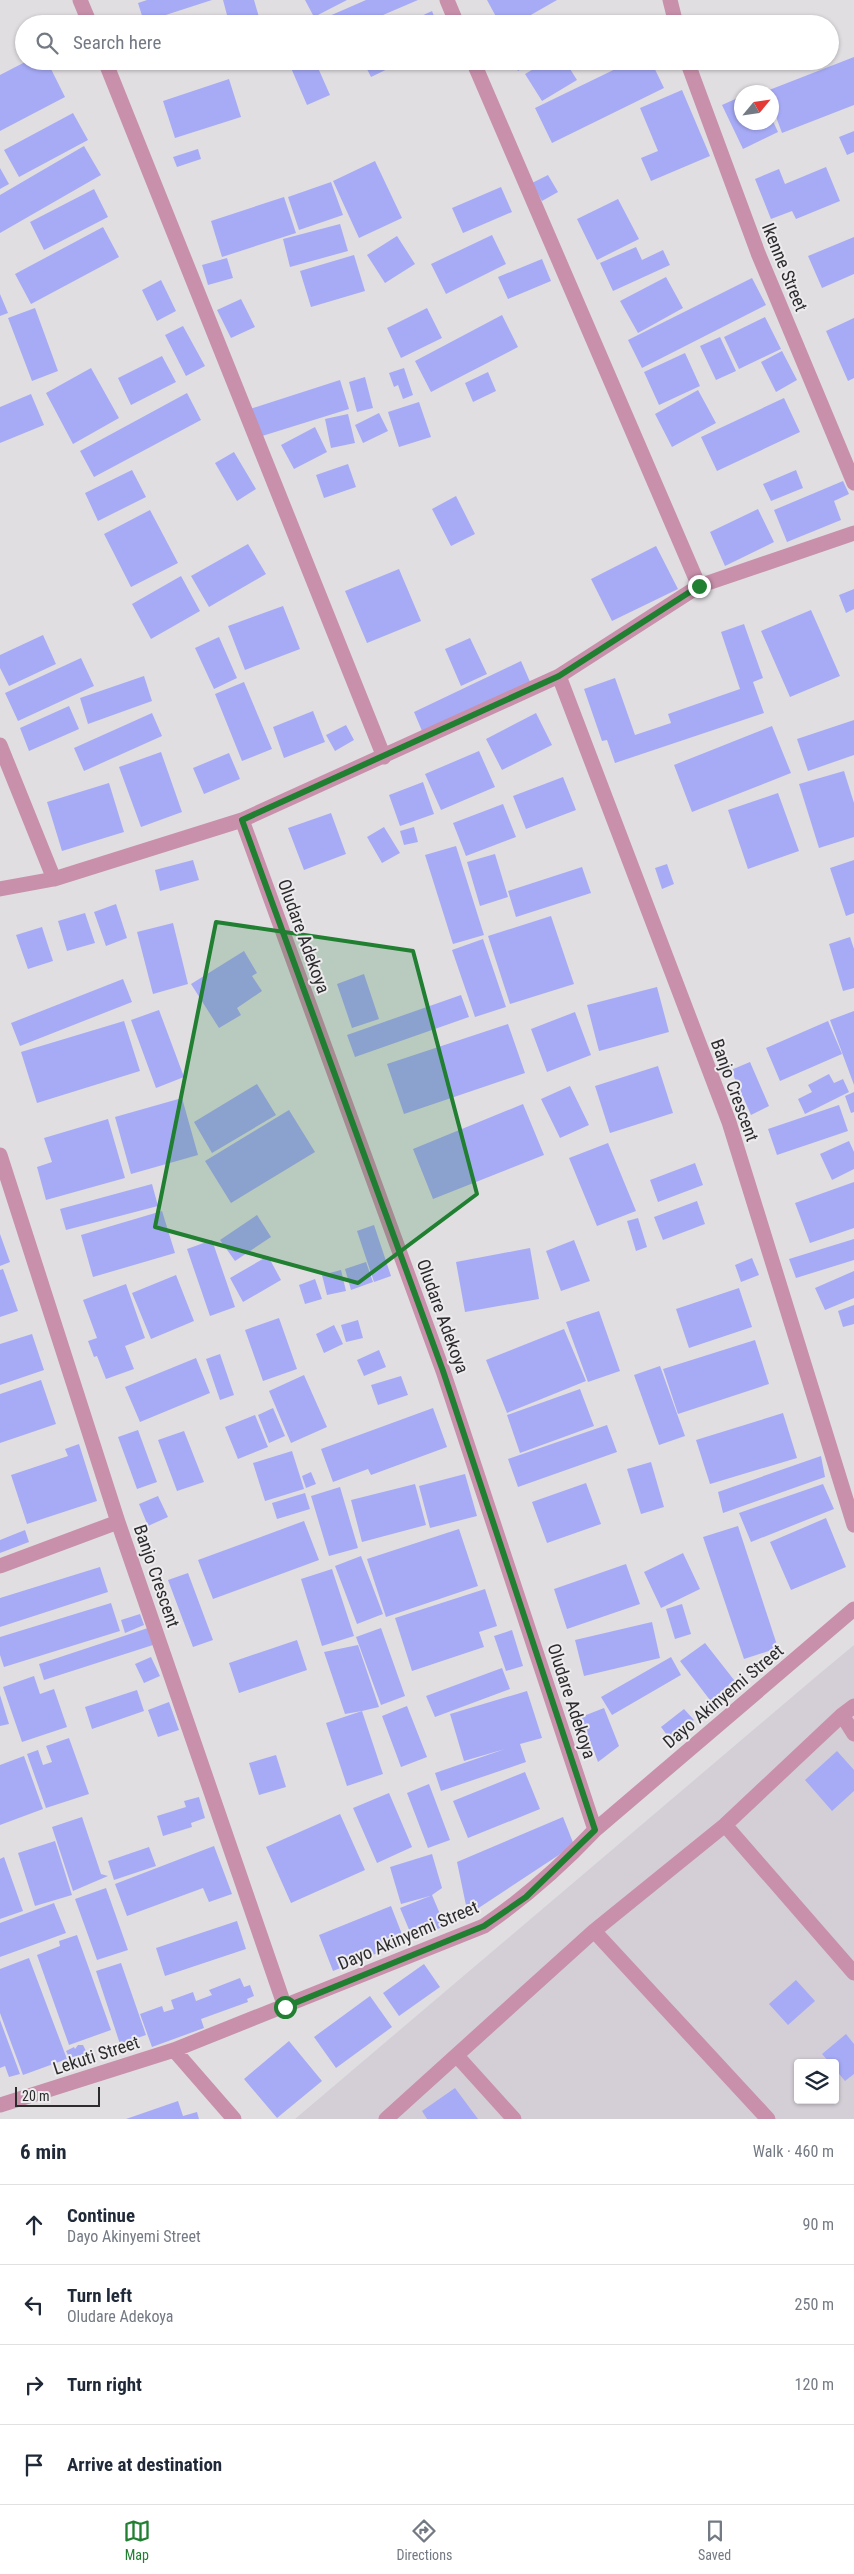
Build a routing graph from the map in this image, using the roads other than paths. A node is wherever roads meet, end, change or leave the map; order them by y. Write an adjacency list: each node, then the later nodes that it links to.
1 (80, 0): 4 (street)
2 (447, 0): 5 (street)
3 (670, 0): 6 (street)
4 (86, 15)
5 (453, 15)
6 (674, 15)
7 (108, 70): 15 (street)
8 (477, 70): 12 (street)
9 (690, 70): 10 (street, Ikenne Street)
10 (854, 483)
11 (854, 533): 12 (street)
12 (699, 586): 13 (street)
13 (559, 676): 15 (street); 21 (street, Banjo Crescent)
14 (0, 745): 17 (street)
15 (384, 757): 16 (street)
16 (242, 820): 17 (street); 27 (street, Oludare Adekoya)
17 (54, 879): 18 (street)
18 (0, 889)
19 (0, 1155): 20 (street, Banjo Crescent)
20 (118, 1522): 22 (street); 30 (street, Banjo Crescent)
21 (854, 1525)
22 (0, 1566)
23 (854, 1609): 27 (street, Dayo Akinyemi Street)
24 (848, 1711): 25 (street); 26 (street)
25 (854, 1734)
26 (726, 1825): 28 (street); 29 (street)
27 (595, 1830): 30 (street, Dayo Akinyemi Street)
28 (594, 1931): 32 (street); 37 (street)
29 (854, 1973)
30 (285, 2007): 31 (street, Dayo Akinyemi Street)
31 (174, 2050): 33 (street, Lekuti Street); 34 (street)
32 (457, 2056): 35 (street); 36 (street)
33 (0, 2105)
34 (234, 2119)
35 (386, 2119)
36 (514, 2119)
37 (768, 2119)

